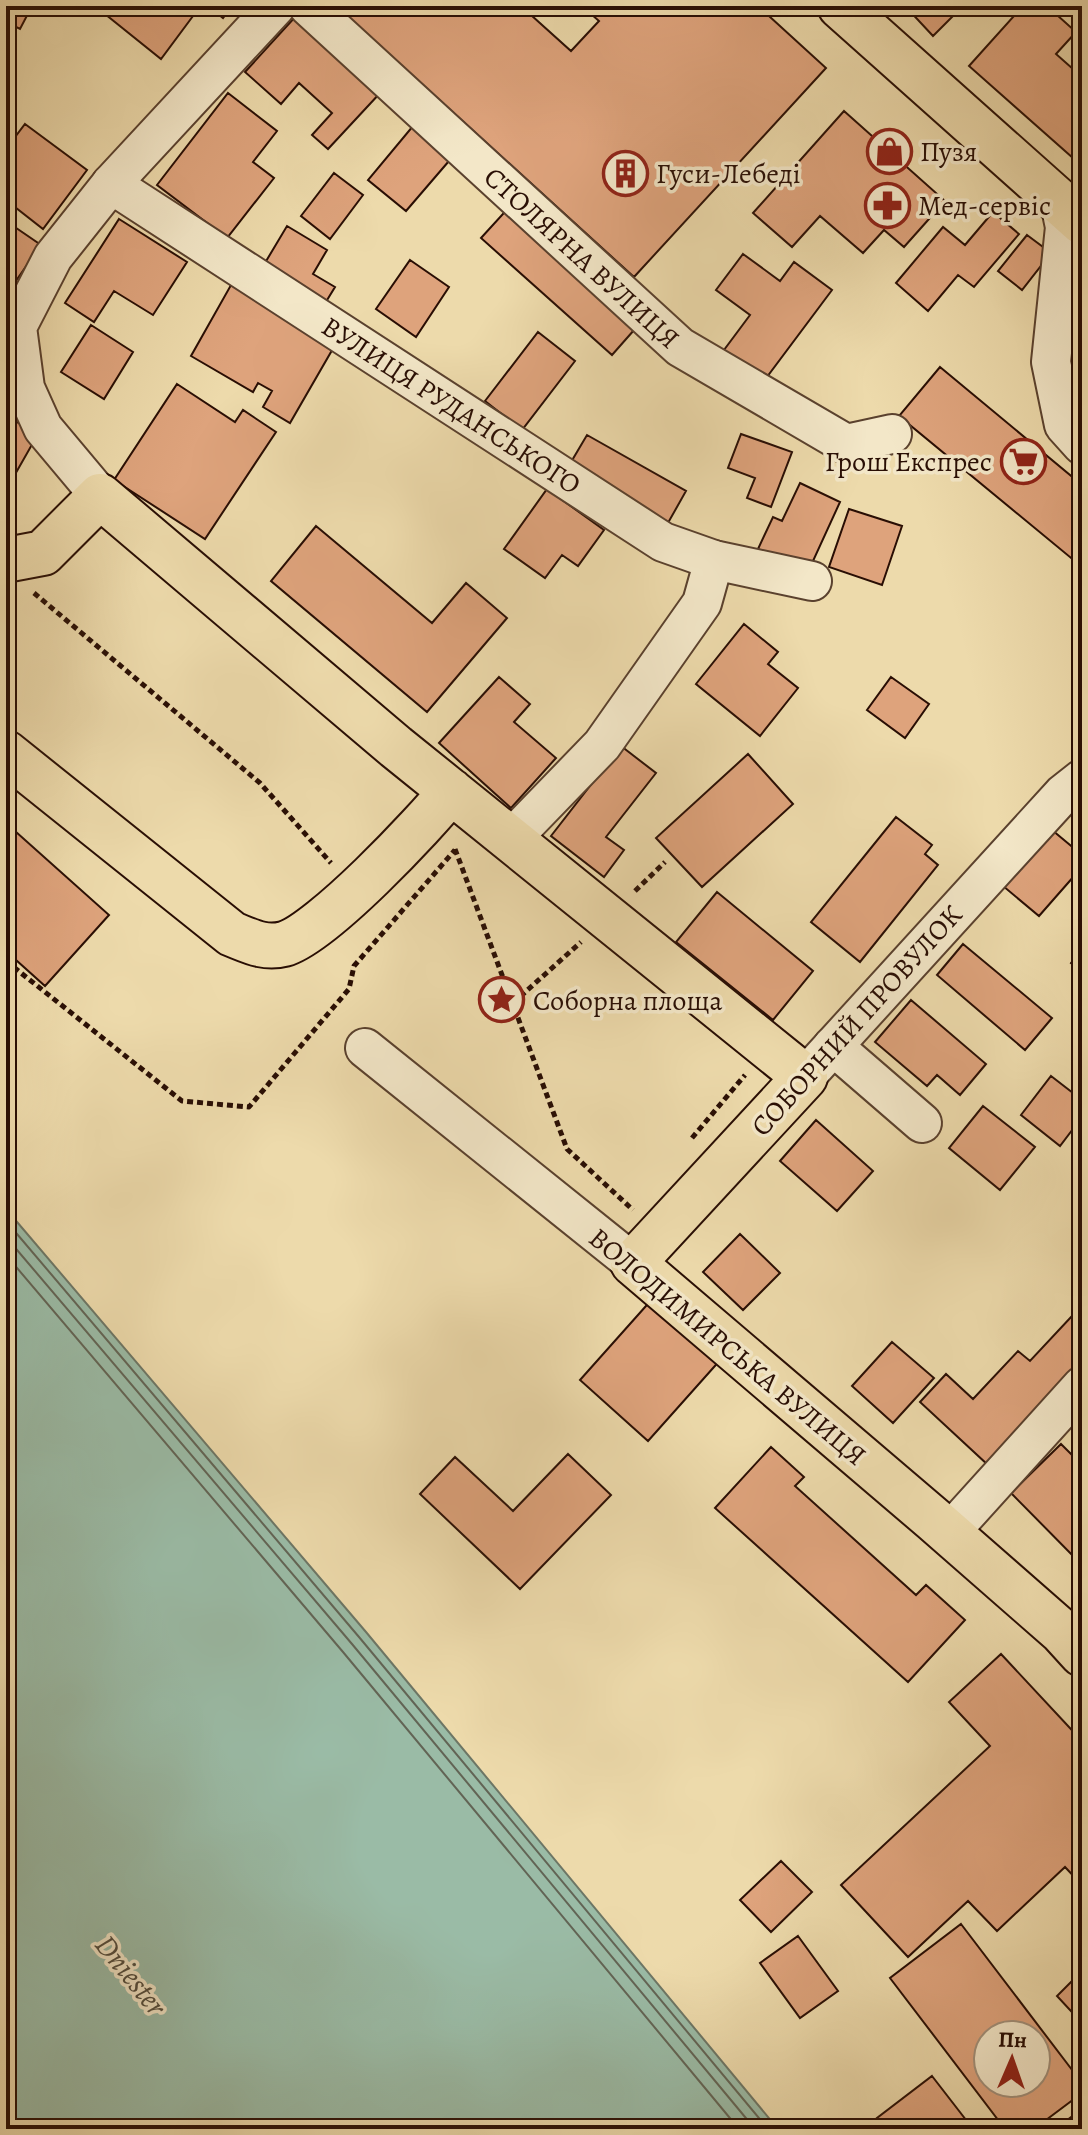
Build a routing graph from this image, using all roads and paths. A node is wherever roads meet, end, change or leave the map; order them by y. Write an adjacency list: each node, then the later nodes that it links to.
1 (276, 6): 4 (street)
2 (308, 6): 7 (street, СТОЛЯРНА ВУЛИЦЯ)
3 (840, 6): 5 (main road)
4 (111, 184): 6 (street); 10 (street, ВУЛИЦЯ РУДАНСЬКОГО)
5 (1071, 212): 8 (street)
6 (15, 382): 9 (street)
7 (892, 434)
8 (1082, 445)
9 (100, 496): 11 (main road); 15 (main road)
10 (714, 560): 12 (street, ВУЛИЦЯ РУДАНСЬКОГО); 16 (street)
11 (17, 574): 18 (path)
12 (812, 581)
13 (6, 753): 18 (main road)
14 (1082, 779): 22 (street, СОБОРНИЙ ПРОВУЛОК)
15 (445, 799): 16 (main road); 17 (path); 18 (main road)
16 (511, 839): 20 (main road)
17 (455, 850): 19 (path); 25 (path)
18 (355, 890)
19 (6, 961)
20 (768, 1047): 22 (main road); 24 (path)
21 (365, 1048): 25 (street, ВОЛОДИМИРСЬКА ВУЛИЦЯ)
22 (819, 1062): 23 (street); 25 (main road, СОБОРНИЙ ПРОВУЛОК)
23 (922, 1123)
24 (689, 1141)
25 (642, 1226): 27 (main road, ВОЛОДИМИРСЬКА ВУЛИЦЯ)
26 (1082, 1386): 27 (street)
27 (949, 1533): 28 (main road, ВОЛОДИМИРСЬКА ВУЛИЦЯ)
28 (1082, 1654)

